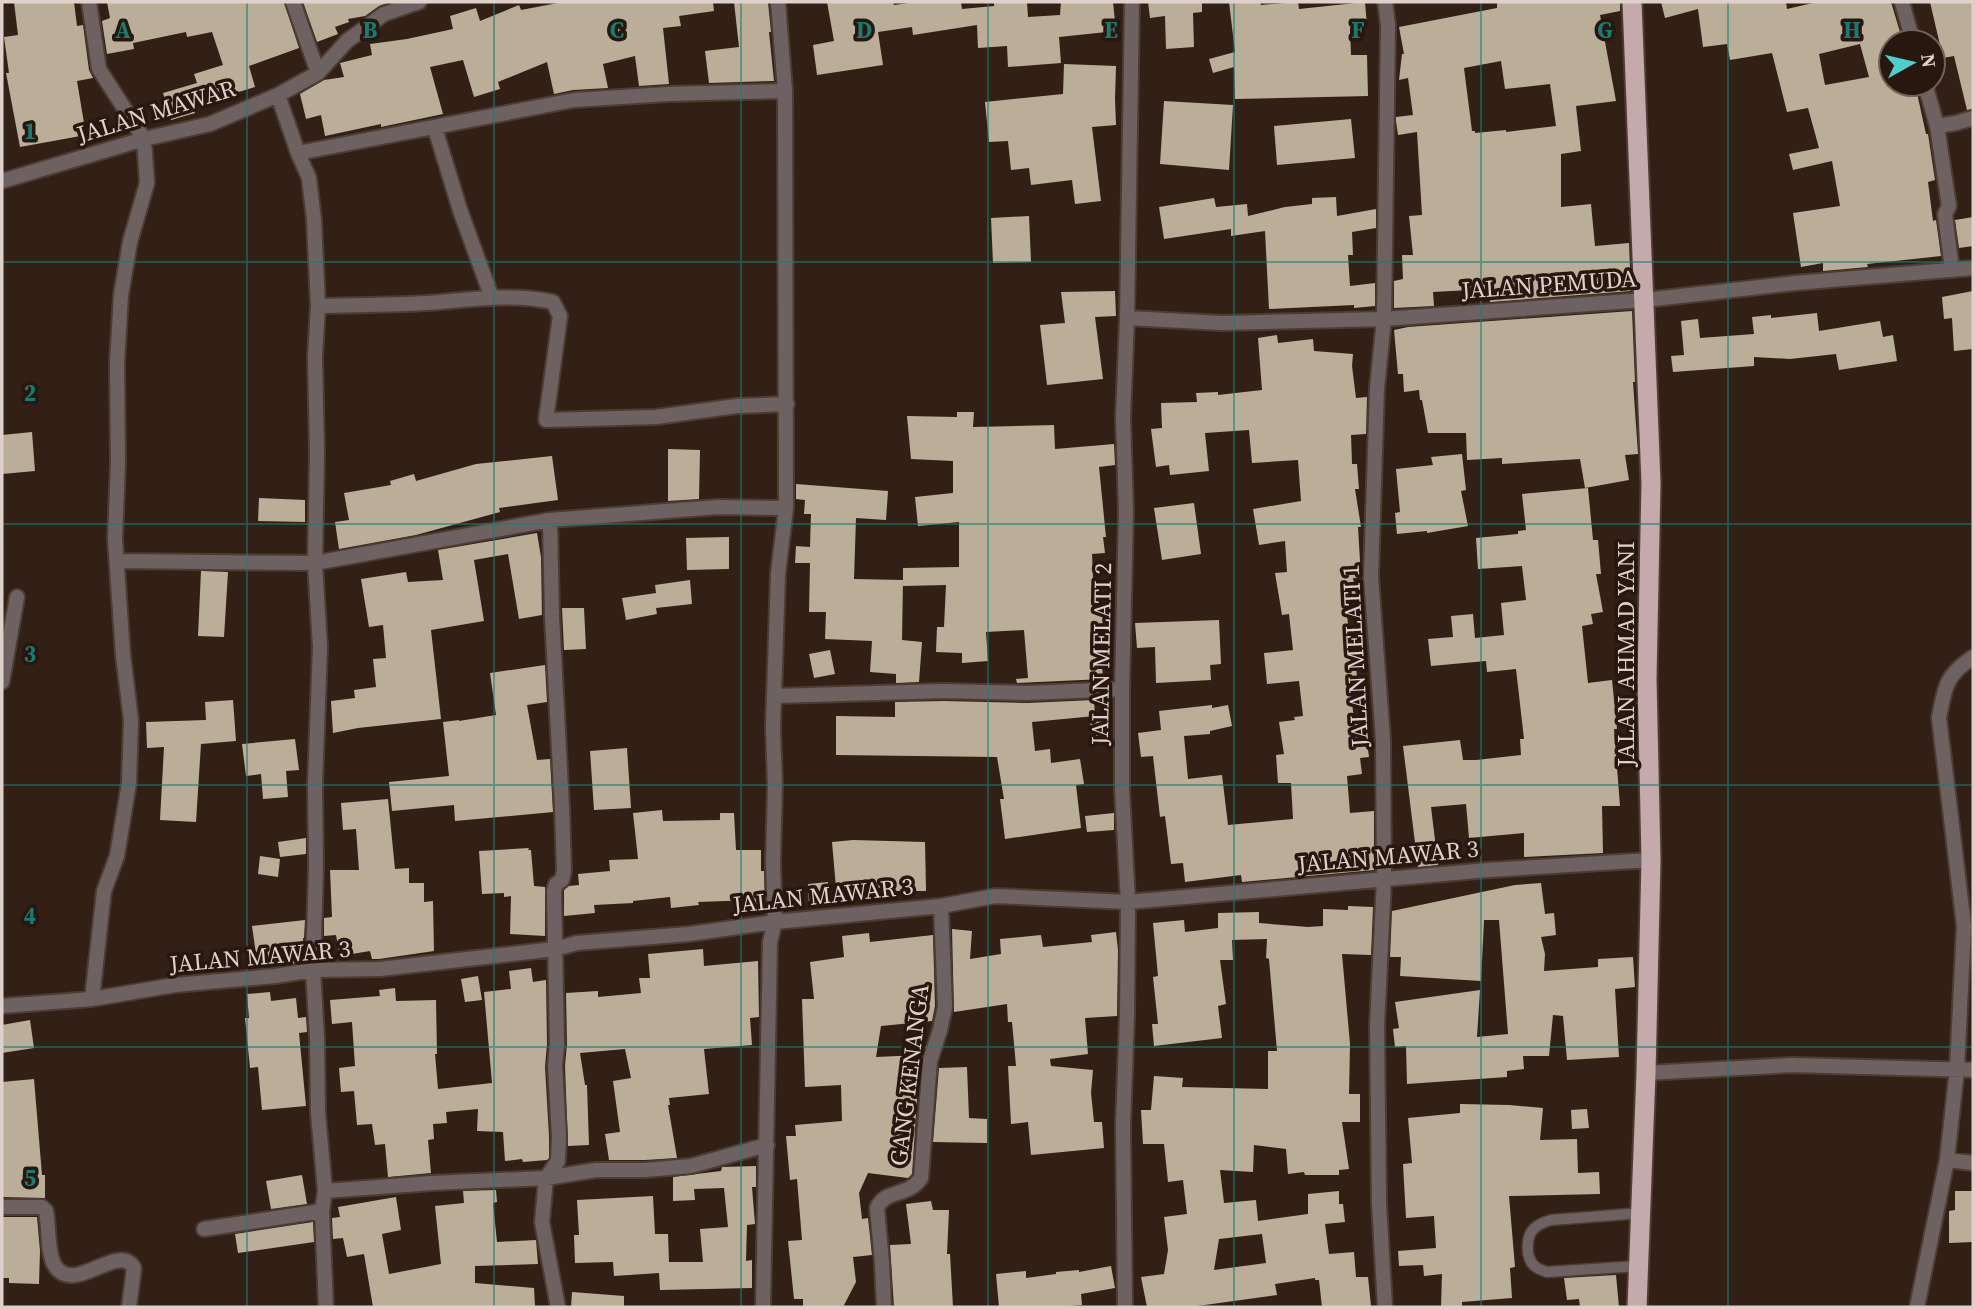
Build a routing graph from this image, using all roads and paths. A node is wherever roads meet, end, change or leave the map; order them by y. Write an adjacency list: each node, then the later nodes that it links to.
1 (89, 2): 17 (street)
2 (293, 2): 10 (street)
3 (419, 2): 10 (street, JALAN MAWAR)
4 (778, 2): 11 (street)
5 (1132, 2): 25 (street, JALAN MELATI 2)
6 (1385, 2): 26 (street, JALAN MELATI 1)
7 (1632, 2): 23 (highway, JALAN AHMAD YANI)
8 (1902, 2): 9 (street)
9 (1909, 28)
10 (318, 73): 12 (street, JALAN MAWAR)
11 (785, 91): 16 (street); 27 (street)
12 (278, 95): 17 (street, JALAN MAWAR); 18 (street)
13 (1929, 98): 15 (street)
14 (1973, 118): 15 (street)
15 (1937, 126): 21 (street)
16 (435, 128): 18 (street); 22 (street)
17 (144, 139): 19 (street, JALAN MAWAR); 30 (street)
18 (298, 153): 24 (street)
19 (2, 181)
20 (1973, 268): 21 (street, JALAN PEMUDA)
21 (1952, 270): 23 (street, JALAN PEMUDA)
22 (492, 298): 24 (street); 27 (street)
23 (1645, 300): 26 (street, JALAN PEMUDA); 37 (highway, JALAN AHMAD YANI)
24 (317, 306): 31 (street)
25 (1128, 318): 26 (street, JALAN PEMUDA); 35 (street, JALAN MELATI 2)
26 (1384, 319): 38 (street, JALAN MELATI 1)
27 (787, 404): 28 (street)
28 (786, 508): 29 (street); 36 (street)
29 (550, 520): 31 (street); 42 (street)
30 (117, 561): 31 (street); 44 (street)
31 (315, 563): 43 (street)
32 (17, 597): 34 (street)
33 (1973, 657): 46 (street)
34 (2, 682)
35 (1122, 689): 36 (street); 39 (street, JALAN MELATI 2)
36 (775, 696): 41 (street)
37 (1651, 860): 38 (street, JALAN MAWAR 3); 48 (highway, JALAN AHMAD YANI)
38 (1384, 880): 39 (street, JALAN MAWAR 3); 65 (street, JALAN MELATI 1)
39 (1128, 902): 40 (street, JALAN MAWAR 3); 64 (street, JALAN MELATI 2)
40 (941, 906): 41 (street, JALAN MAWAR 3); 63 (street, GANG KENANGA)
41 (775, 922): 42 (street, JALAN MAWAR 3); 49 (street)
42 (555, 949): 43 (street, JALAN MAWAR 3); 52 (street)
43 (313, 970): 44 (street, JALAN MAWAR 3); 53 (street)
44 (92, 999): 45 (street, JALAN MAWAR 3)
45 (2, 1006)
46 (1957, 1069): 47 (street); 48 (street); 50 (street)
47 (1973, 1070)
48 (1646, 1073): 56 (highway, JALAN AHMAD YANI)
49 (767, 1145): 52 (street); 62 (street)
50 (1947, 1160): 51 (street); 67 (street)
51 (1973, 1163)
52 (546, 1178): 53 (street); 61 (street)
53 (325, 1191): 55 (street)
54 (2, 1207): 59 (street)
55 (323, 1211): 57 (street); 60 (street)
56 (1641, 1213): 58 (highway, JALAN AHMAD YANI); 58 (lane)
57 (204, 1229)
58 (1639, 1266): 66 (highway, JALAN AHMAD YANI)
59 (129, 1307)
60 (327, 1307)
61 (558, 1307)
62 (763, 1307)
63 (884, 1307)
64 (1125, 1307)
65 (1385, 1307)
66 (1637, 1307)
67 (1917, 1307)

